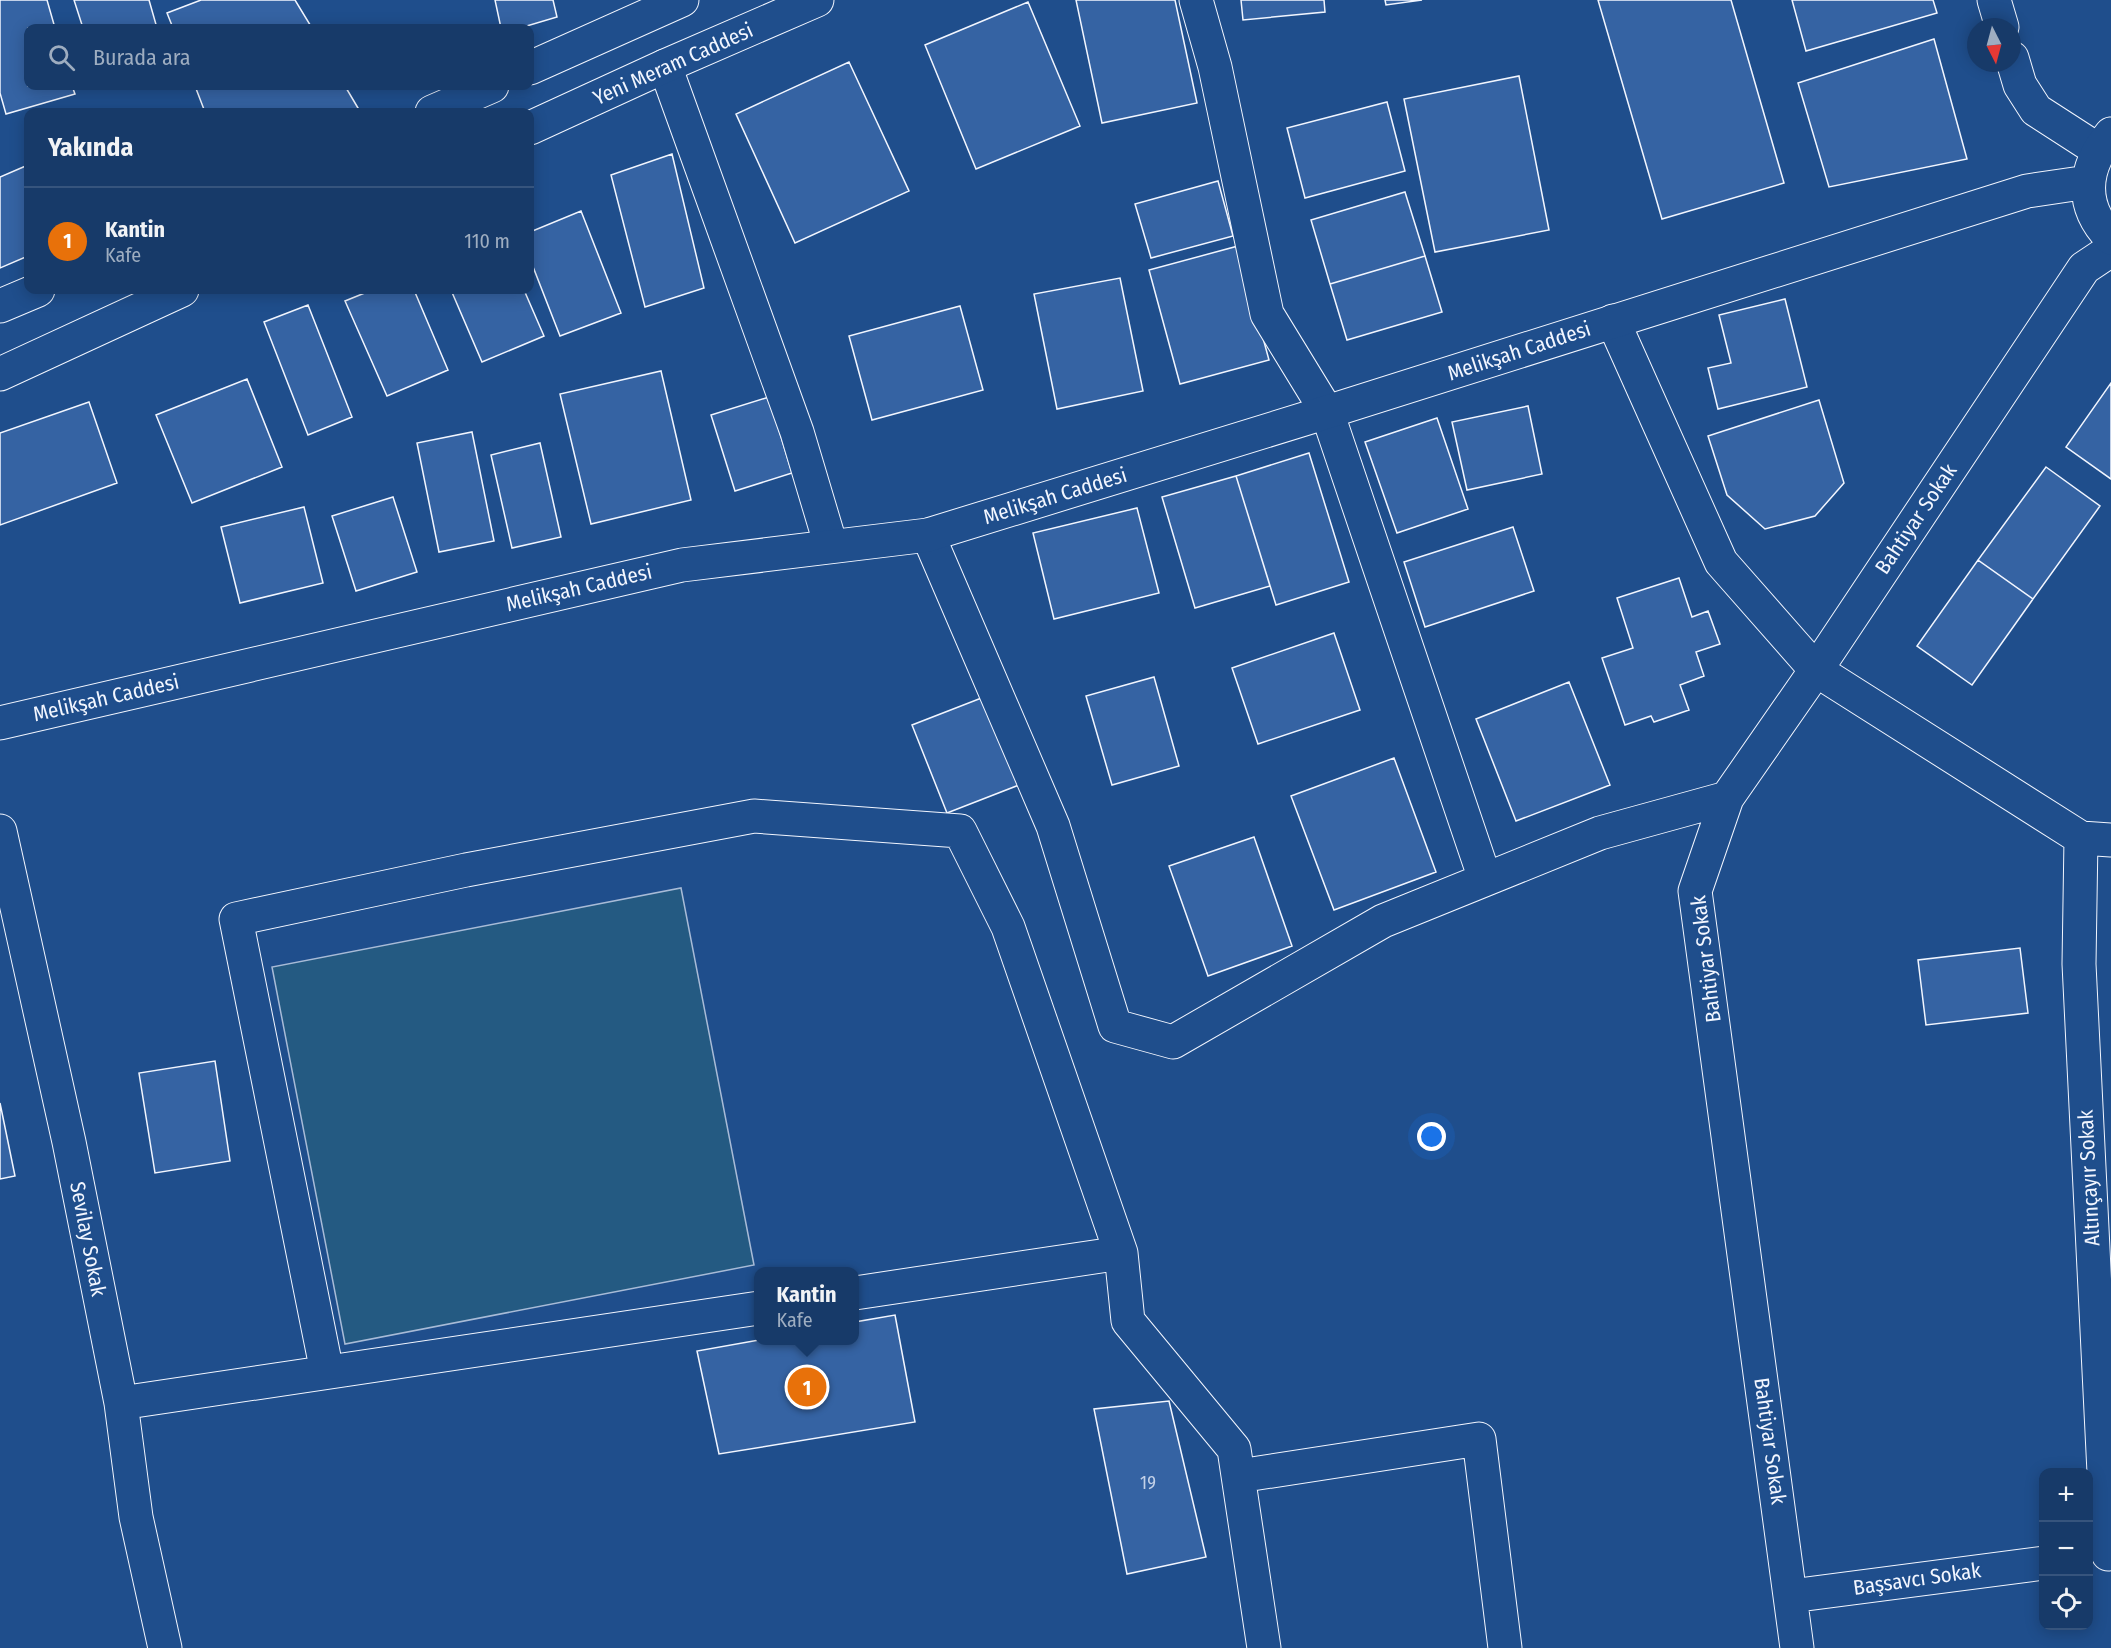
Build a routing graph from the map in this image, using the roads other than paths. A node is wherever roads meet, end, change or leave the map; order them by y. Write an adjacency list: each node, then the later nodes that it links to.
1 (682, 0): 7 (street)
2 (817, 0): 6 (street, Yeni Meram Caddesi)
3 (1196, 0): 21 (street)
4 (1994, 0): 5 (street)
5 (1999, 18)
6 (665, 66): 11 (street, Yeni Meram Caddesi); 23 (street)
7 (534, 67)
8 (2016, 72): 12 (street)
9 (483, 90): 10 (street)
10 (441, 108)
11 (534, 126)
12 (2104, 142): 13 (street)
13 (2088, 182): 14 (street); 19 (street, Melikşah Caddesi)
14 (2111, 238)
15 (2111, 250): 24 (street, Bahtiyar Sokak)
16 (28, 294): 18 (street)
17 (173, 294): 20 (street)
18 (0, 306)
19 (1613, 321): 21 (street, Melikşah Caddesi); 24 (street)
20 (0, 374)
21 (1327, 412): 22 (street, Melikşah Caddesi); 29 (street)
22 (928, 535): 23 (street, Melikşah Caddesi); 29 (street)
23 (831, 546): 25 (street, Melikşah Caddesi)
24 (1816, 670): 26 (street, Bahtiyar Sokak); 28 (street)
25 (0, 723)
26 (1727, 798): 29 (street); 38 (street, Bahtiyar Sokak)
27 (0, 831): 34 (street, Sevilay Sokak)
28 (2096, 839): 36 (street, Altınçayır Sokak)
29 (1485, 879)
30 (1121, 1253): 31 (street); 33 (street); 35 (street)
31 (859, 1292)
32 (754, 1309): 33 (street)
33 (327, 1372): 34 (street)
34 (121, 1403): 39 (street, Sevilay Sokak)
35 (1239, 1476): 40 (street); 41 (street)
36 (2102, 1555)
37 (2039, 1564): 38 (street, Başsavcı Sokak)
38 (1791, 1596): 42 (street, Bahtiyar Sokak)
39 (165, 1648)
40 (1264, 1648)
41 (1505, 1648)
42 (1797, 1648)

